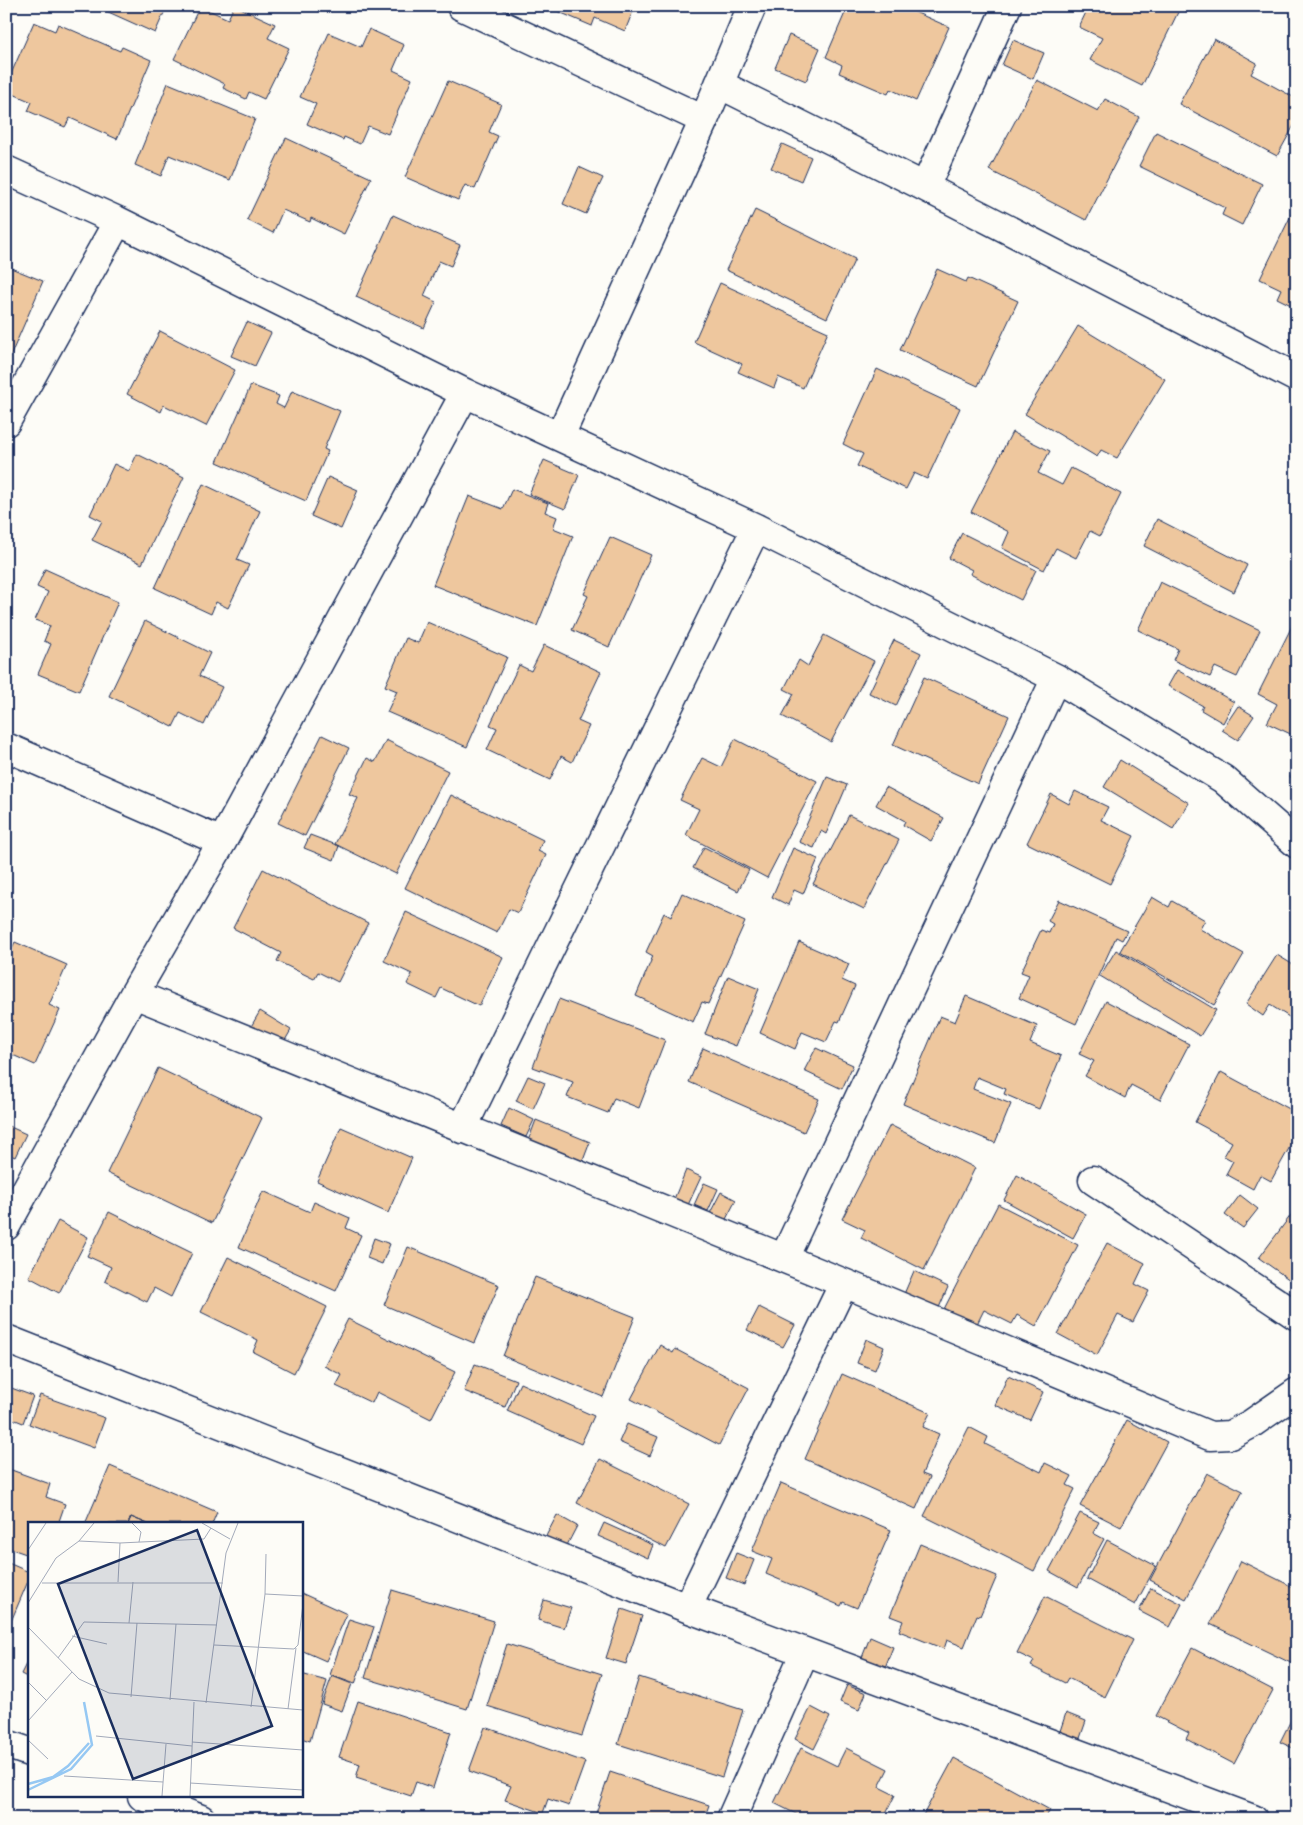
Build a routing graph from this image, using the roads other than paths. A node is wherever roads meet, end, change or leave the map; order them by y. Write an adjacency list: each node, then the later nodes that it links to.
1 (461, 6): 5 (street)
2 (752, 6): 4 (street)
3 (1008, 6): 7 (street)
4 (719, 84): 5 (street); 7 (street)
5 (704, 120): 12 (street)
6 (6, 170): 8 (street)
7 (925, 187): 9 (street)
8 (118, 221): 10 (street); 11 (street)
9 (1297, 378)
10 (465, 392): 12 (street); 16 (street)
11 (6, 422)
12 (560, 436): 13 (street)
13 (756, 528): 14 (street); 19 (street)
14 (1056, 678): 17 (street); 22 (street)
15 (6, 747): 16 (street)
16 (222, 842): 18 (street)
17 (1297, 844)
18 (134, 994): 19 (street); 21 (street)
19 (462, 1129): 22 (street)
20 (1093, 1180): 24 (street)
21 (6, 1226)
22 (784, 1258): 23 (street)
23 (844, 1283): 26 (street); 27 (street)
24 (1297, 1316)
25 (6, 1340): 27 (street)
26 (1297, 1392)
27 (687, 1608): 28 (street)
28 (805, 1652): 33 (street); 34 (street)
29 (6, 1744): 30 (street)
30 (28, 1752)
31 (147, 1798): 32 (street)
32 (201, 1819)
33 (731, 1819)
34 (1252, 1819)

